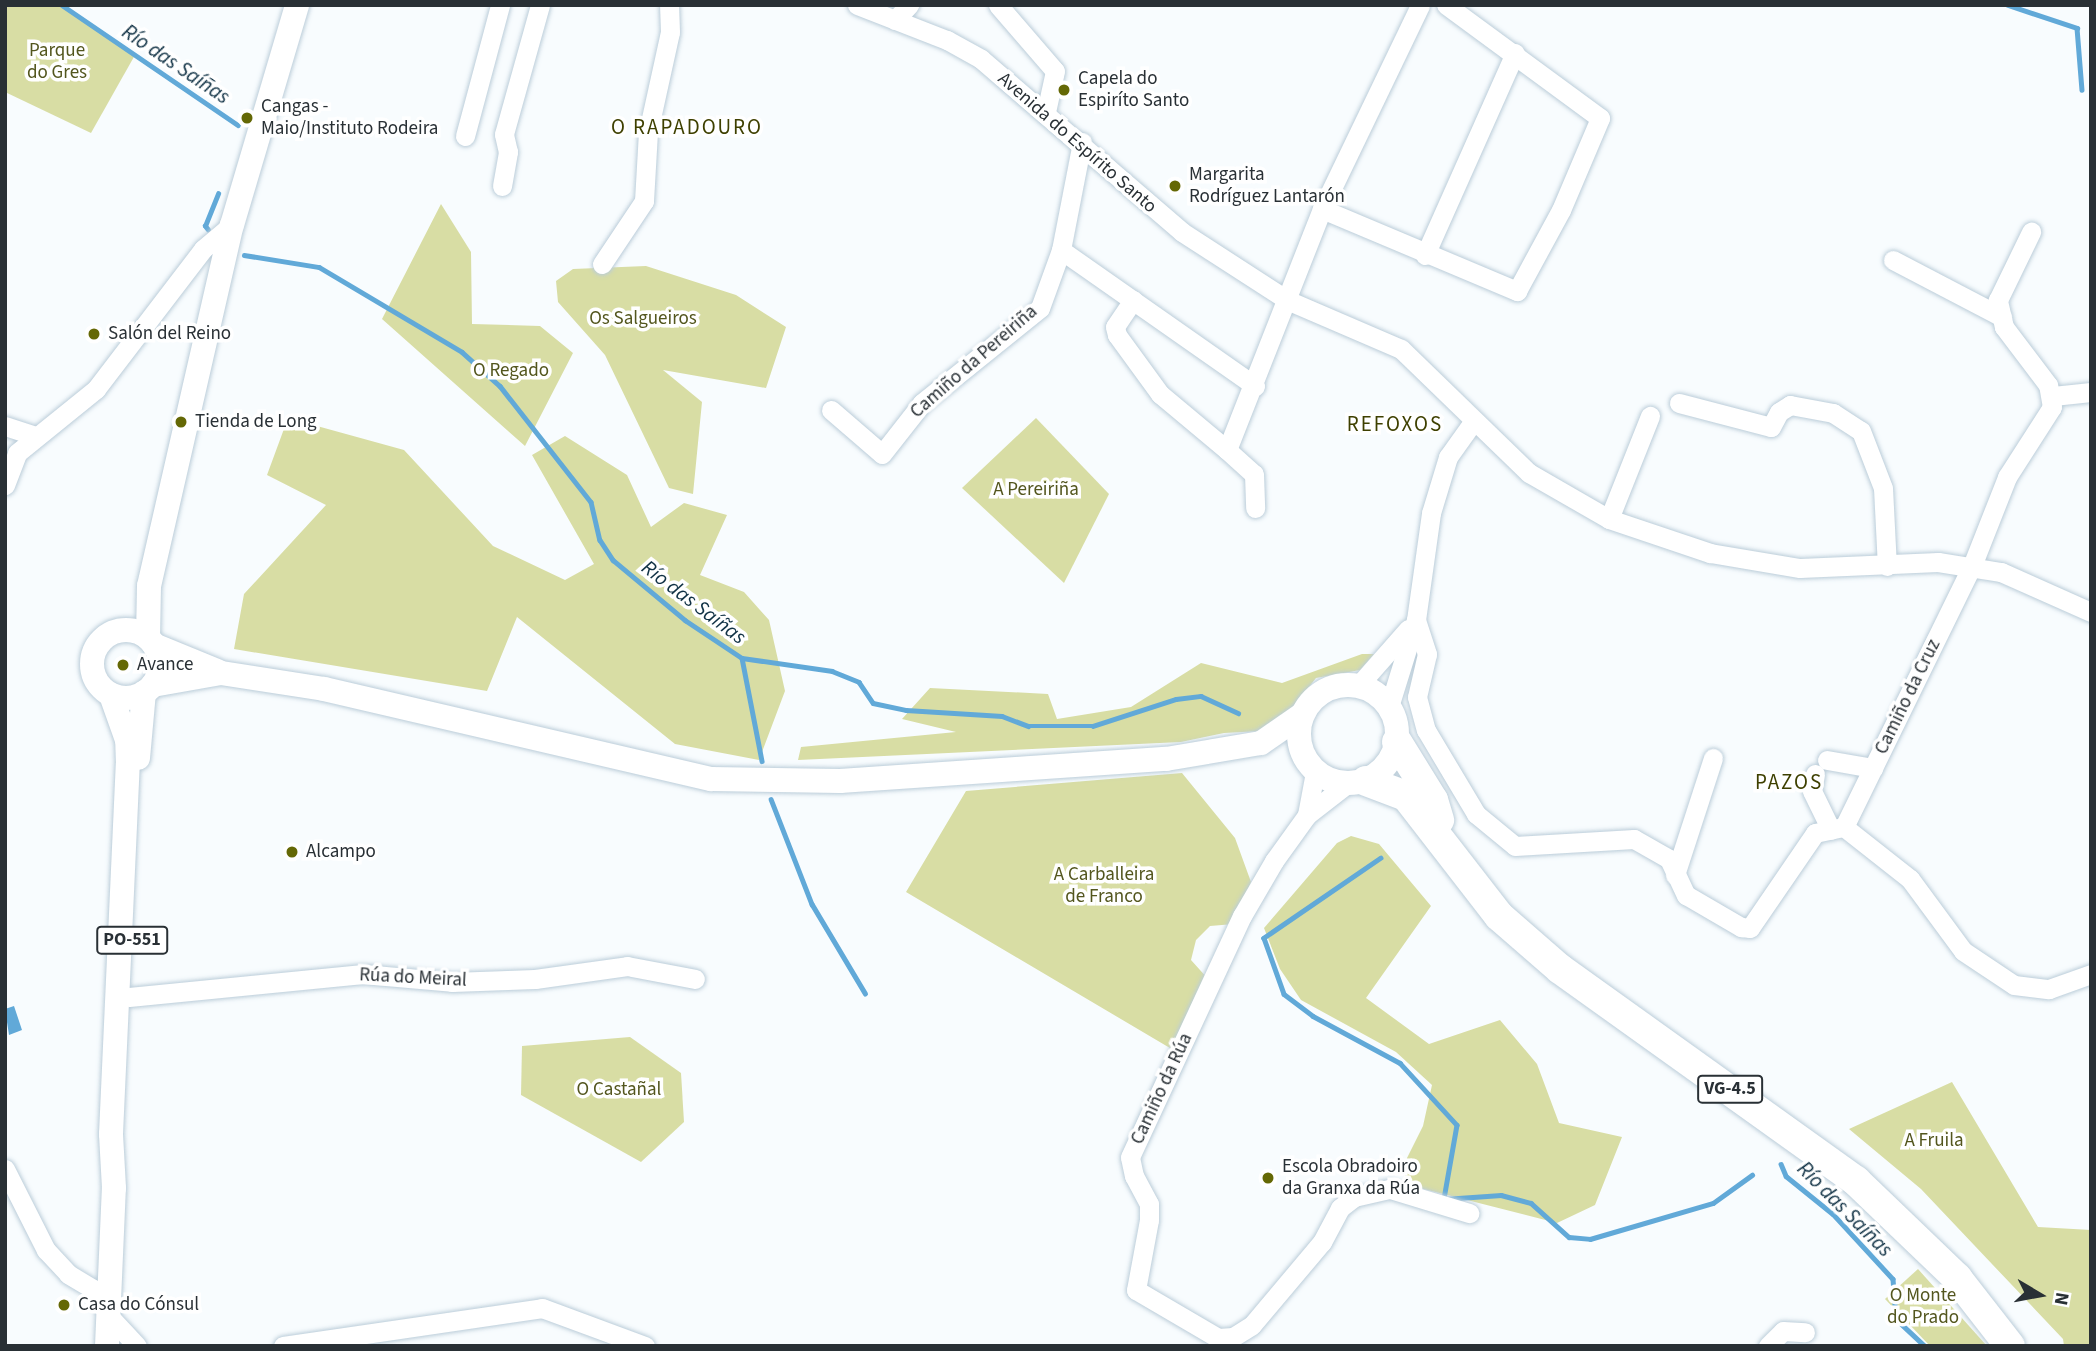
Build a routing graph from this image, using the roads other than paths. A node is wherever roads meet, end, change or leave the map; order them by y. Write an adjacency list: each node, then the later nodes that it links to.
1 (297, 5): 18 (main road, PO-551)
2 (500, 5): 12 (street)
3 (540, 5): 16 (street)
4 (669, 5): 23 (street)
5 (857, 5): 9 (street, Avenida do Espírito Santo)
6 (998, 5): 11 (street)
7 (1420, 5): 17 (street)
8 (1446, 5): 10 (street)
9 (902, 13): 11 (street, Avenida do Espírito Santo)
10 (1515, 53): 21 (street); 21 (street)
11 (1046, 112): 13 (street, Avenida do Espírito Santo)
12 (465, 136)
13 (1082, 142): 14 (street, Avenida do Espírito Santo); 15 (street, Camiño da Pereiriña)
14 (1098, 159): 15 (street); 27 (street, Avenida do Espírito Santo)
15 (1076, 169): 20 (street, Camiño da Pereiriña)
16 (502, 186)
17 (1322, 209): 21 (street); 27 (street)
18 (232, 225): 24 (street); 25 (main road, PO-551)
19 (2031, 232): 28 (street)
20 (1061, 250): 26 (street); 33 (street, Camiño da Pereiriña)
21 (1425, 255)
22 (1893, 260): 28 (street)
23 (602, 264)
24 (189, 266): 25 (street); 37 (street)
25 (220, 281): 44 (main road, PO-551)
26 (1133, 300): 29 (street); 38 (street)
27 (1287, 300): 29 (street); 35 (street, Avenida do Espírito Santo)
28 (2002, 317): 31 (street)
29 (1255, 386): 38 (street)
30 (2091, 393): 31 (street)
31 (2053, 396): 43 (street, Camiño da Cruz)
32 (1679, 403): 42 (street)
33 (831, 411)
34 (1650, 416): 41 (street)
35 (1473, 422): 41 (street, Avenida do Espírito Santo); 46 (street)
36 (5, 426): 37 (street)
37 (33, 435): 39 (street)
38 (1227, 450): 40 (street)
39 (5, 484)
40 (1255, 508)
41 (1609, 519): 42 (street, Avenida do Espírito Santo)
42 (1887, 566): 43 (street, Avenida do Espírito Santo)
43 (1972, 566): 45 (street, Avenida do Espírito Santo); 59 (street, Camiño da Cruz)
44 (149, 586): 47 (main road, PO-551); 48 (main road, PO-551)
45 (2091, 612)
46 (1416, 620): 50 (street); 53 (street); 64 (street)
47 (111, 634): 48 (main road); 52 (main road, PO-551)
48 (151, 642): 49 (main road); 51 (main road, PO-551)
49 (221, 673): 51 (main road); 56 (main road)
50 (1358, 686): 53 (main road); 54 (main road)
51 (148, 688): 52 (main road); 65 (main road, PO-551)
52 (111, 695): 65 (main road, PO-551)
53 (1389, 707): 55 (main road)
54 (1303, 713): 56 (main road); 58 (main road)
55 (1397, 742): 60 (main road); 63 (highway)
56 (1261, 743): 58 (main road)
57 (1713, 758): 64 (street)
58 (1309, 763): 60 (main road); 61 (street)
59 (1873, 768): 62 (street, Camiño da Cruz); 62 (street)
60 (1357, 782): 61 (street); 63 (highway)
61 (1307, 815): 74 (street, Camiño da Rúa)
62 (1838, 829): 64 (street); 66 (street)
63 (1445, 840): 80 (highway, VG-4.5)
64 (1675, 875)
65 (128, 886): 68 (main road, PO-551)
66 (2091, 974)
67 (695, 979): 68 (street, Rúa do Meiral)
68 (125, 984): 70 (main road, PO-551); 70 (main road, PO-551)
69 (5, 1169): 72 (street)
70 (114, 1188): 72 (main road, PO-551)
71 (1469, 1213): 74 (street)
72 (108, 1315): 75 (main road, PO-551); 76 (street)
73 (1805, 1332): 79 (street)
74 (1213, 1342)
75 (107, 1346)
76 (137, 1346)
77 (283, 1346): 78 (street)
78 (645, 1346)
79 (1768, 1346)
80 (2010, 1346)

